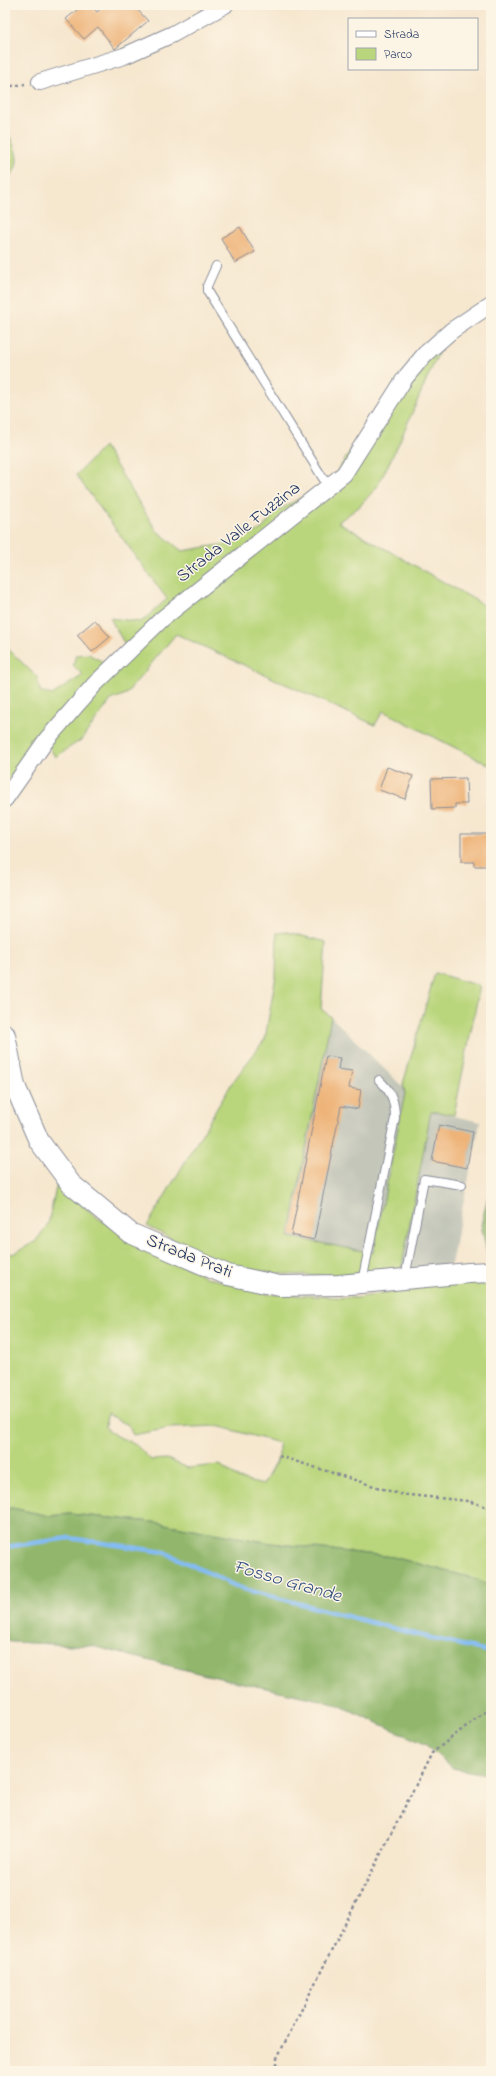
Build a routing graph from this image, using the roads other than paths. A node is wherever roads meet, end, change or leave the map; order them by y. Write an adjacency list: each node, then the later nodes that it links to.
1 (225, 5): 2 (street)
2 (40, 82)
3 (216, 266): 5 (lane)
4 (491, 304): 5 (street, Strada Valle Fuzzina)
5 (329, 488): 6 (street, Strada Valle Fuzzina)
6 (6, 796): 7 (street, Strada Valle Fuzzina)
7 (5, 813)
8 (5, 1035): 13 (street, Strada Prati)
9 (379, 1080): 13 (lane)
10 (462, 1185): 12 (lane)
11 (491, 1272): 12 (street, Strada Prati)
12 (404, 1279): 13 (street, Strada Prati)
13 (362, 1283)

